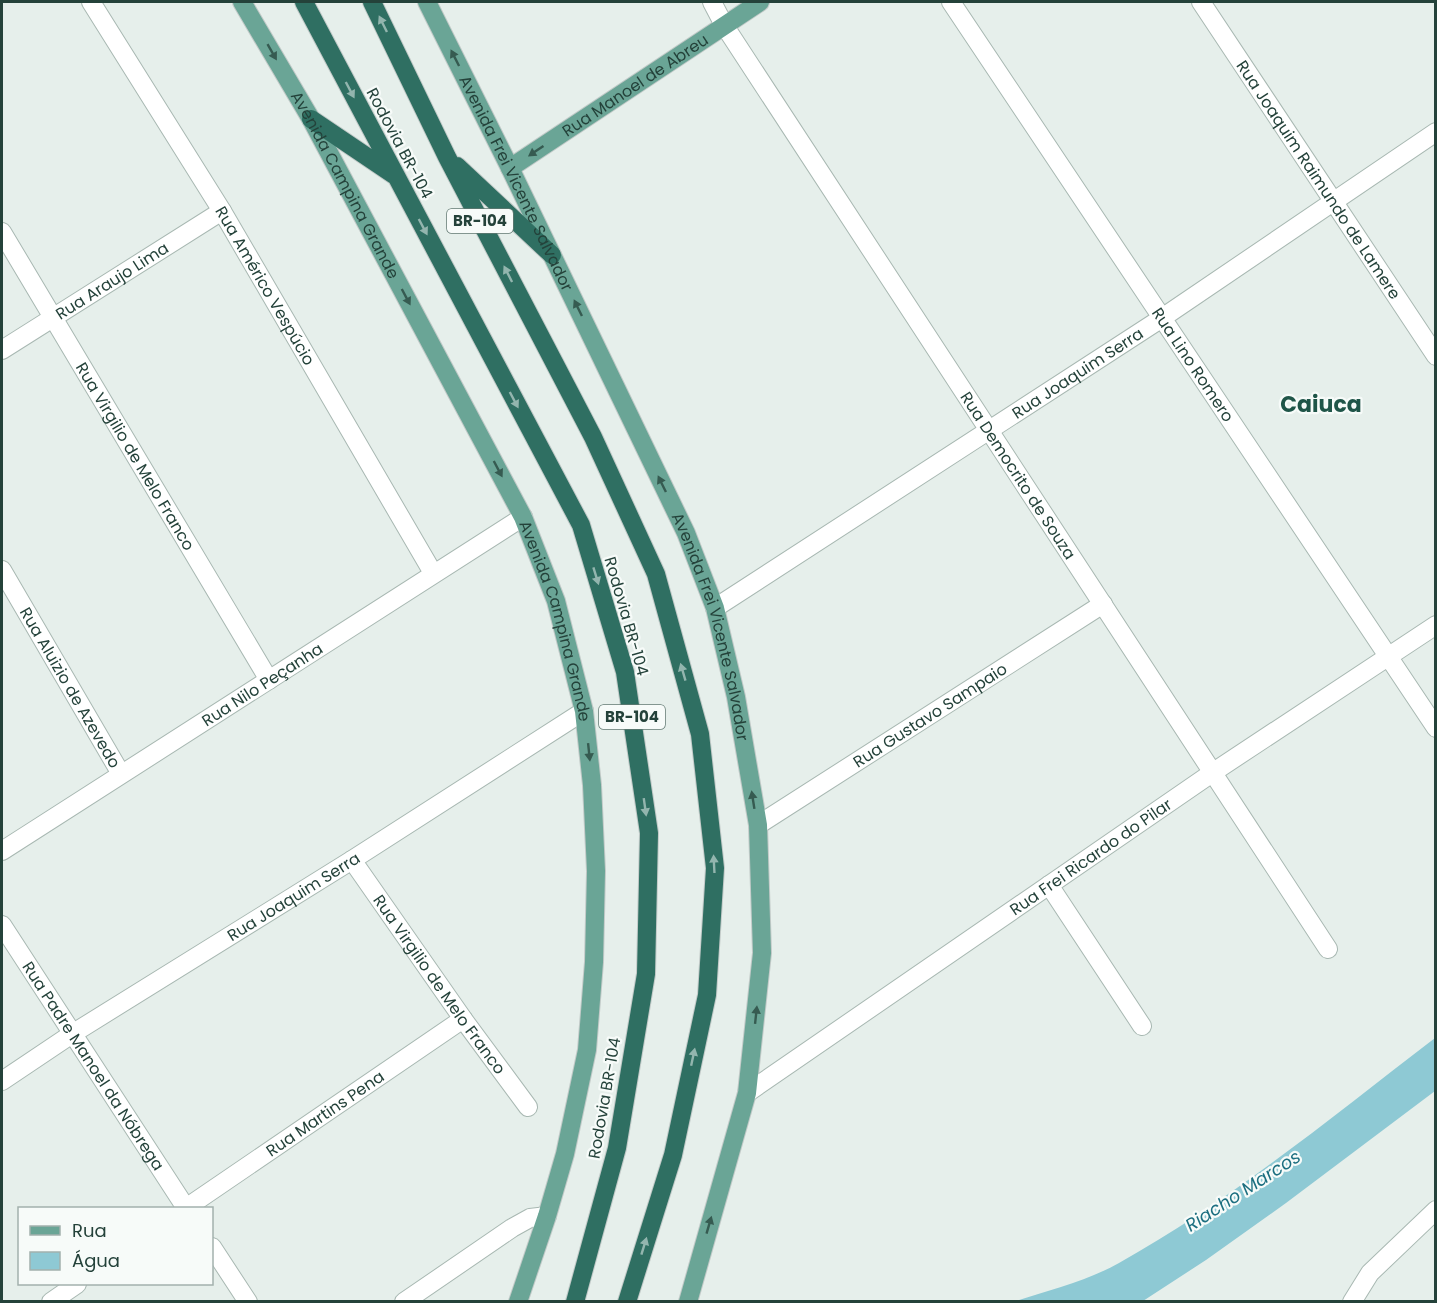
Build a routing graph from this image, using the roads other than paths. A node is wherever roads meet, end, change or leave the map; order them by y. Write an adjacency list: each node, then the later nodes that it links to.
1 (91, 2): 17 (street, Rua Américo Vespúcio)
2 (242, 2): 11 (main road, Avenida Campina Grande, one-way to 11)
3 (304, 2): 15 (highway, Rodovia BR-104 / BR-104, one-way to 15)
4 (372, 2): 13 (highway, BR-104, one-way to 4)
5 (427, 2): 14 (main road, Avenida Frei Vicente Salvador, one-way to 5)
6 (712, 2): 10 (street, Rua Democrito de Souza)
7 (760, 2): 10 (main road, Rua Manoel de Abreu)
8 (951, 2): 21 (street, Rua Lino Romero)
9 (1201, 2): 16 (street, Rua Joaquim Raimundo de Lamere)
10 (724, 25): 14 (main road, Rua Manoel de Abreu, one-way to 14); 24 (street, Rua Democrito de Souza)
11 (311, 119): 15 (highway); 25 (main road, Avenida Campina Grande, one-way to 25)
12 (1436, 132): 16 (street, Rua Joaquim Serra)
13 (447, 157): 19 (highway); 61 (highway, BR-104, one-way to 13)
14 (510, 168): 19 (main road, Avenida Frei Vicente Salvador)
15 (395, 176): 60 (highway, Rodovia BR-104 / BR-104, one-way to 60)
16 (1333, 202): 21 (street, Rua Joaquim Serra); 23 (street, Rua Joaquim Raimundo de Lamere)
17 (222, 212): 20 (street, Rua Araujo Lima); 27 (street, Rua Américo Vespúcio)
18 (2, 232): 20 (street, Rua Virgilio de Melo Franco)
19 (552, 255): 29 (main road, Avenida Frei Vicente Salvador, one-way to 19)
20 (53, 317): 22 (street, Rua Araujo Lima); 32 (street, Rua Virgilio de Melo Franco)
21 (1162, 318): 24 (street, Rua Joaquim Serra); 31 (street, Rua Lino Romero)
22 (2, 350)
23 (1436, 356)
24 (989, 429): 28 (street, Rua Democrito de Souza); 29 (street, Rua Joaquim Serra)
25 (523, 516): 27 (street, Rua Nilo Peçanha); 33 (main road, Avenida Campina Grande)
26 (2, 570): 36 (street, Rua Aluizio de Azevedo)
27 (433, 573): 32 (street, Rua Nilo Peçanha)
28 (1103, 604): 35 (street, Rua Democrito de Souza); 37 (street, Rua Gustavo Sampaio)
29 (715, 608): 37 (main road, Avenida Frei Vicente Salvador, one-way to 29)
30 (1436, 625): 31 (street, Rua Frei Ricardo do Pilar)
31 (1389, 657): 34 (street, Rua Lino Romero); 35 (street, Rua Frei Ricardo do Pilar)
32 (269, 680): 36 (street, Rua Nilo Peçanha)
33 (584, 711): 39 (street, Rua Joaquim Serra); 52 (main road, Avenida Campina Grande, one-way to 52)
34 (1436, 728)
35 (1212, 773): 40 (street, Rua Frei Ricardo do Pilar); 42 (street, Rua Democrito de Souza)
36 (121, 774): 38 (street, Rua Nilo Peçanha)
37 (758, 825): 47 (main road, Avenida Frei Vicente Salvador, one-way to 37)
38 (2, 851)
39 (352, 860): 43 (street, Rua Virgilio de Melo Franco); 45 (street, Rua Joaquim Serra)
40 (1049, 885): 44 (street); 47 (street, Rua Frei Ricardo do Pilar)
41 (2, 925): 45 (street, Rua Padre Manoel da Nóbrega)
42 (1328, 949)
43 (464, 1019): 48 (street, Rua Virgilio de Melo Franco); 50 (street, Rua Martins Pena)
44 (1142, 1026)
45 (72, 1034): 46 (street, Rua Joaquim Serra); 49 (street, Rua Padre Manoel da Nóbrega)
46 (2, 1081)
47 (747, 1093): 62 (main road, Avenida Frei Vicente Salvador, one-way to 47)
48 (528, 1107)
49 (185, 1207)
50 (189, 1207)
51 (1436, 1210): 55 (street)
52 (547, 1216): 58 (street); 59 (main road, Avenida Campina Grande)
53 (213, 1249): 57 (street)
54 (76, 1285): 56 (street)
55 (1352, 1300)
56 (51, 1302)
57 (248, 1302)
58 (404, 1302)
59 (518, 1302)
60 (575, 1302)
61 (627, 1302)
62 (688, 1302)

